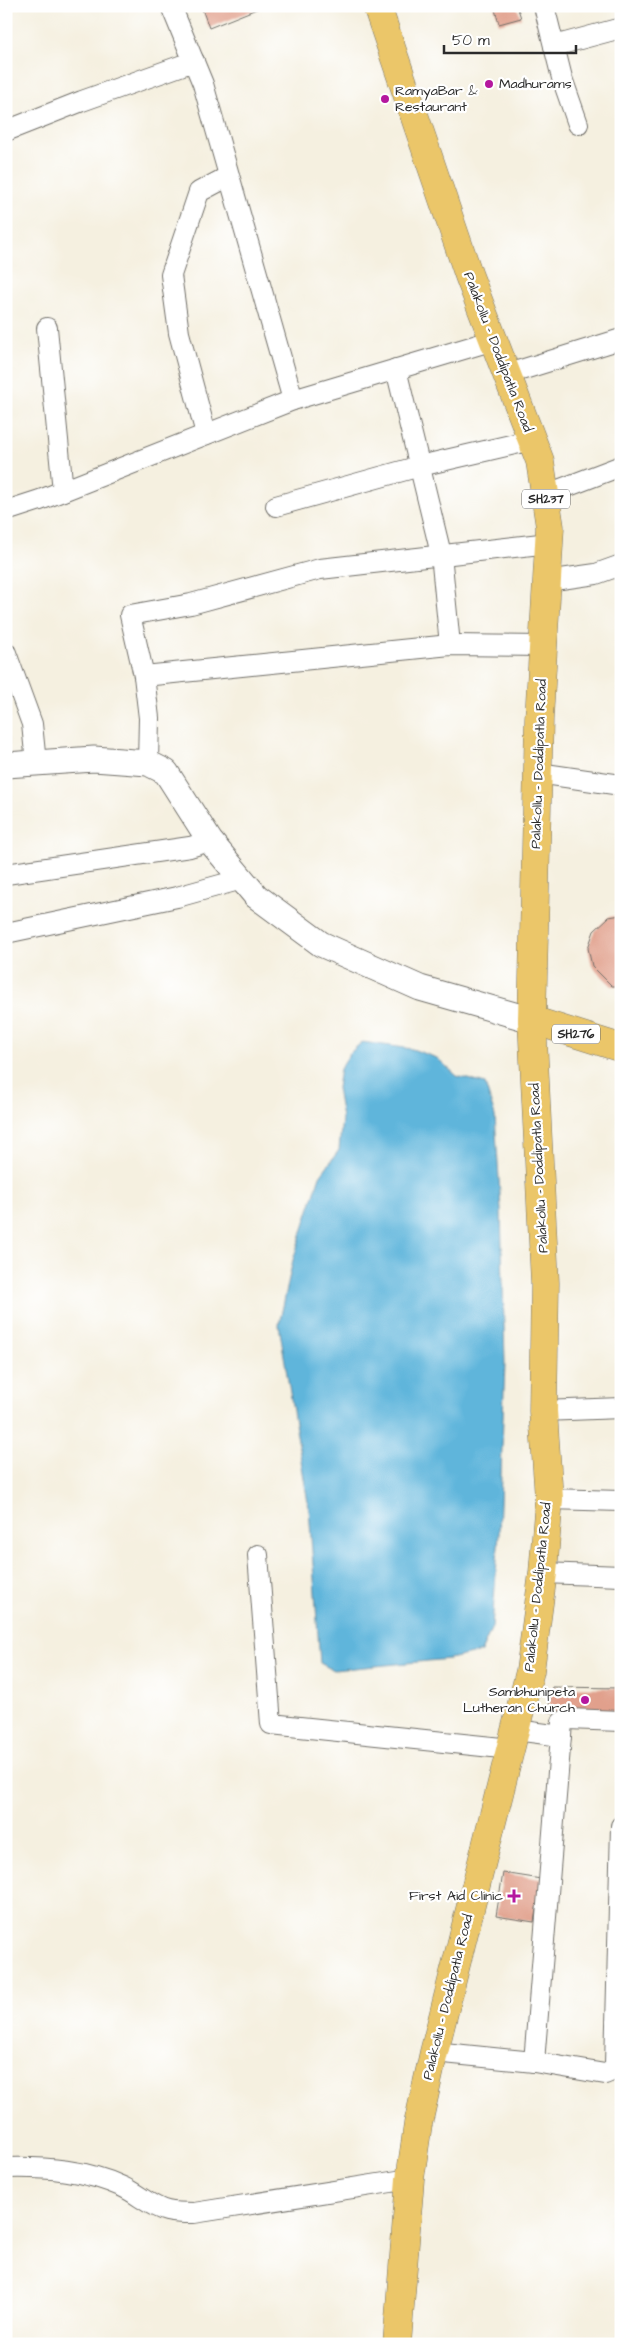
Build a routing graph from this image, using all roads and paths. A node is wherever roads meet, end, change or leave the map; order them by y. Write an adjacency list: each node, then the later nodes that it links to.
1 (171, 6): 6 (street)
2 (377, 6): 12 (main road, Palakollu - Doddipatla Road / SH237)
3 (544, 6): 5 (street)
4 (621, 28): 5 (street)
5 (554, 46): 7 (street)
6 (194, 62): 8 (street); 9 (street)
7 (578, 124)
8 (6, 131)
9 (229, 176): 15 (street); 16 (street)
10 (47, 328): 20 (street)
11 (621, 339): 14 (street)
12 (494, 340): 13 (street); 14 (main road, Palakollu - Doddipatla Road / SH237)
13 (396, 369): 15 (street); 18 (street)
14 (508, 374): 17 (main road, Palakollu - Doddipatla Road / SH237)
15 (293, 400): 16 (street)
16 (206, 434): 20 (street)
17 (532, 440): 18 (street); 21 (main road, Palakollu - Doddipatla Road / SH237)
18 (420, 466): 22 (street); 25 (street)
19 (621, 466): 21 (street)
20 (63, 491): 23 (street)
21 (545, 495): 24 (main road, Palakollu - Doddipatla Road / SH237)
22 (276, 506)
23 (6, 511)
24 (549, 543): 25 (street); 27 (main road, Palakollu - Doddipatla Road / SH237)
25 (441, 554): 28 (street); 31 (street)
26 (621, 565): 27 (street)
27 (547, 581): 29 (main road, Palakollu - Doddipatla Road / SH237)
28 (450, 645): 29 (street); 31 (street)
29 (543, 646): 35 (main road, Palakollu - Doddipatla Road / SH237)
30 (6, 653): 32 (street)
31 (144, 676): 33 (street)
32 (36, 763): 33 (street); 34 (street)
33 (148, 763): 37 (street)
34 (6, 765)
35 (538, 773): 36 (street); 41 (main road, Palakollu - Doddipatla Road / SH237)
36 (621, 785)
37 (210, 841): 38 (street); 39 (street)
38 (6, 874)
39 (242, 879): 40 (street); 41 (street)
40 (6, 933)
41 (532, 1020): 42 (main road, SH276); 44 (main road, Palakollu - Doddipatla Road / SH237)
42 (621, 1048)
43 (621, 1408): 44 (street)
44 (543, 1411): 45 (main road, Palakollu - Doddipatla Road / SH237)
45 (549, 1499): 46 (street); 48 (main road, Palakollu - Doddipatla Road / SH237)
46 (621, 1501)
47 (258, 1556): 52 (street)
48 (543, 1573): 49 (street); 52 (main road, Palakollu - Doddipatla Road / SH237)
49 (621, 1576)
50 (621, 1721): 51 (street)
51 (561, 1736): 52 (street); 57 (street)
52 (514, 1739): 56 (main road, Palakollu - Doddipatla Road / SH237)
53 (620, 1836): 54 (street)
54 (620, 1926): 55 (street)
55 (619, 2007): 57 (street)
56 (434, 2052): 57 (street); 59 (main road, Palakollu - Doddipatla Road / SH237)
57 (534, 2062)
58 (6, 2168): 59 (street)
59 (410, 2179): 60 (main road, Palakollu - Doddipatla Road / SH237)
60 (396, 2344)

